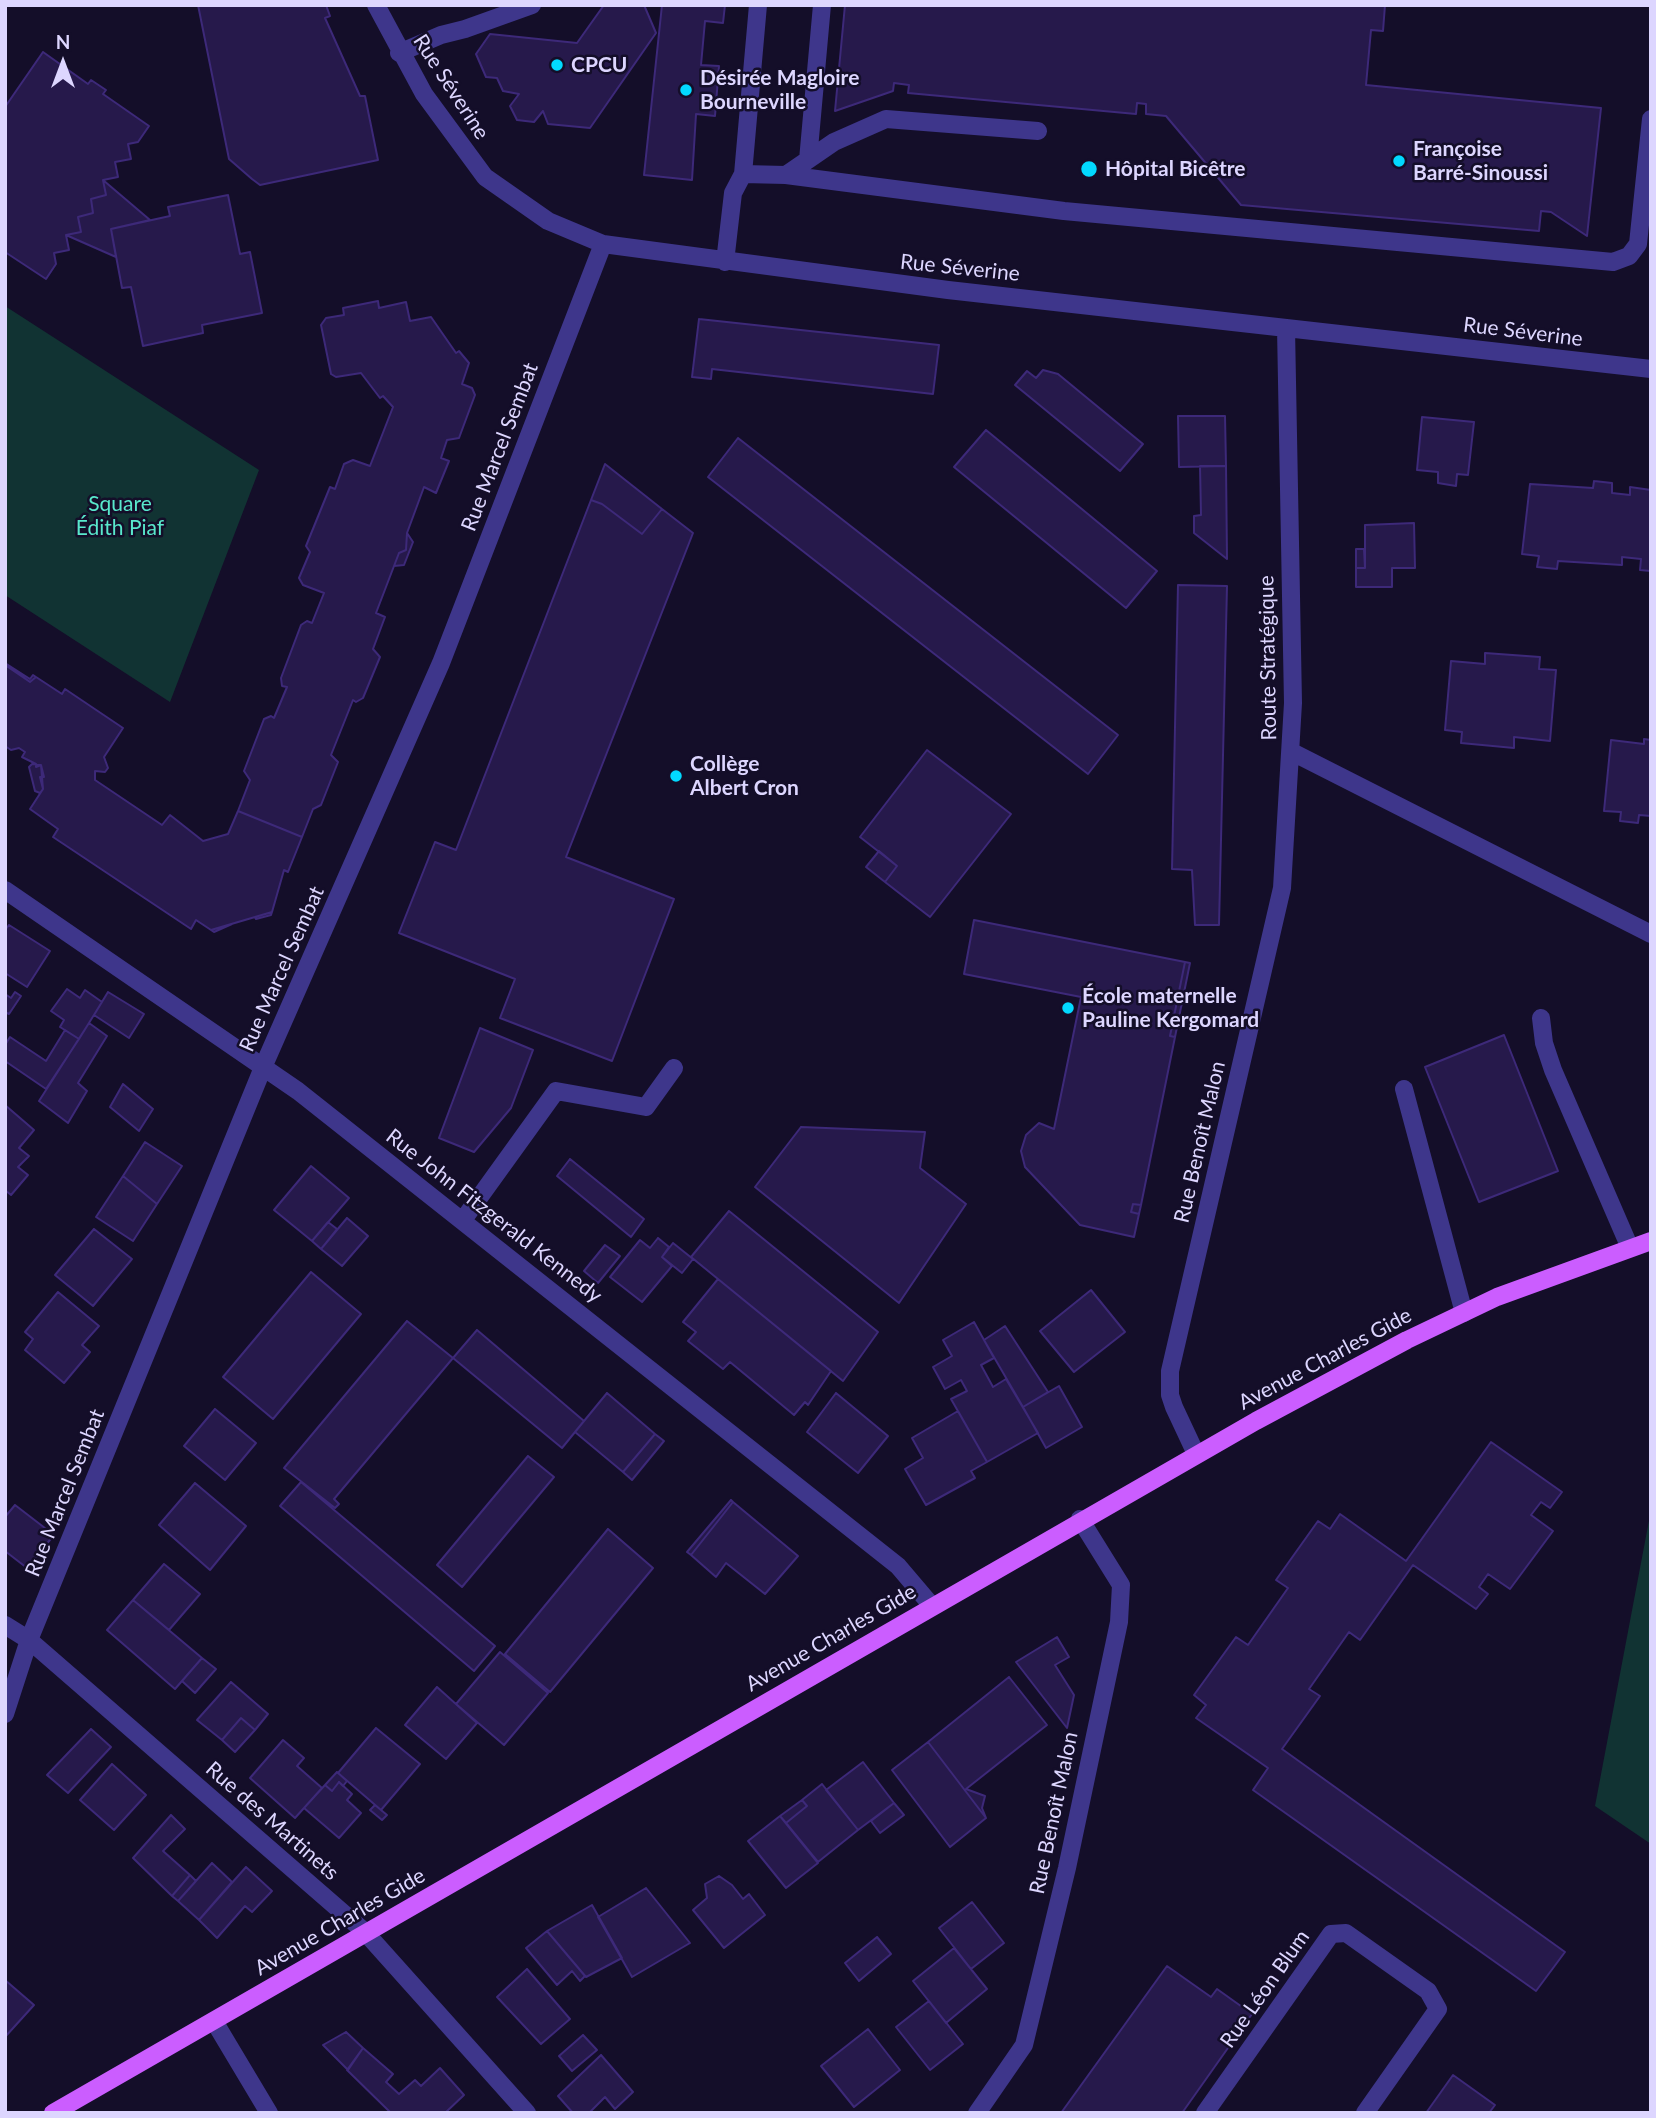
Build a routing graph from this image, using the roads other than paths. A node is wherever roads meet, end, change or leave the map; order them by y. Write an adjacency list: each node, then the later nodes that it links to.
1 (376, 5): 5 (street, Rue Séverine)
2 (532, 5): 5 (street)
3 (758, 5): 9 (street)
4 (822, 5): 8 (street)
5 (399, 53): 11 (street, Rue Séverine)
6 (1651, 118): 10 (street)
7 (1038, 131): 8 (street)
8 (808, 160): 10 (street)
9 (743, 174): 10 (street); 12 (street)
10 (786, 176)
11 (603, 244): 12 (street, Rue Séverine); 19 (street, Rue Marcel Sembat)
12 (725, 262): 13 (street, Rue Séverine)
13 (1286, 328): 14 (street, Rue Séverine); 15 (street, Route Stratégique)
14 (1651, 369)
15 (1292, 752): 17 (street, Route Stratégique); 26 (street, Rue Benoît Malon)
16 (5, 890): 19 (street, Rue John Fitzgerald Kennedy)
17 (1651, 934)
18 (1541, 1018): 24 (street)
19 (264, 1066): 22 (street, Rue John Fitzgerald Kennedy); 30 (street, Rue Marcel Sembat)
20 (674, 1068): 22 (street)
21 (1404, 1089): 25 (street)
22 (463, 1220): 28 (street, Rue John Fitzgerald Kennedy)
23 (1651, 1241): 24 (main road, Avenue Charles Gide)
24 (1630, 1248): 25 (main road, Avenue Charles Gide)
25 (1464, 1313): 26 (main road, Avenue Charles Gide)
26 (1196, 1454): 27 (main road, Avenue Charles Gide)
27 (1080, 1520): 28 (main road, Avenue Charles Gide); 37 (street, Rue Benoît Malon)
28 (932, 1606): 32 (main road, Avenue Charles Gide)
29 (5, 1625): 30 (street, Rue des Martinets)
30 (29, 1640): 31 (street, Rue Marcel Sembat); 32 (street, Rue des Martinets)
31 (5, 1714)
32 (365, 1932): 33 (main road, Avenue Charles Gide); 36 (street, Rue des Martinets)
33 (214, 2021): 34 (main road, Avenue Charles Gide); 35 (street)
34 (53, 2113)
35 (269, 2113)
36 (527, 2113)
37 (977, 2113)
38 (1205, 2113): 39 (street, Rue Léon Blum)
39 (1365, 2113)

